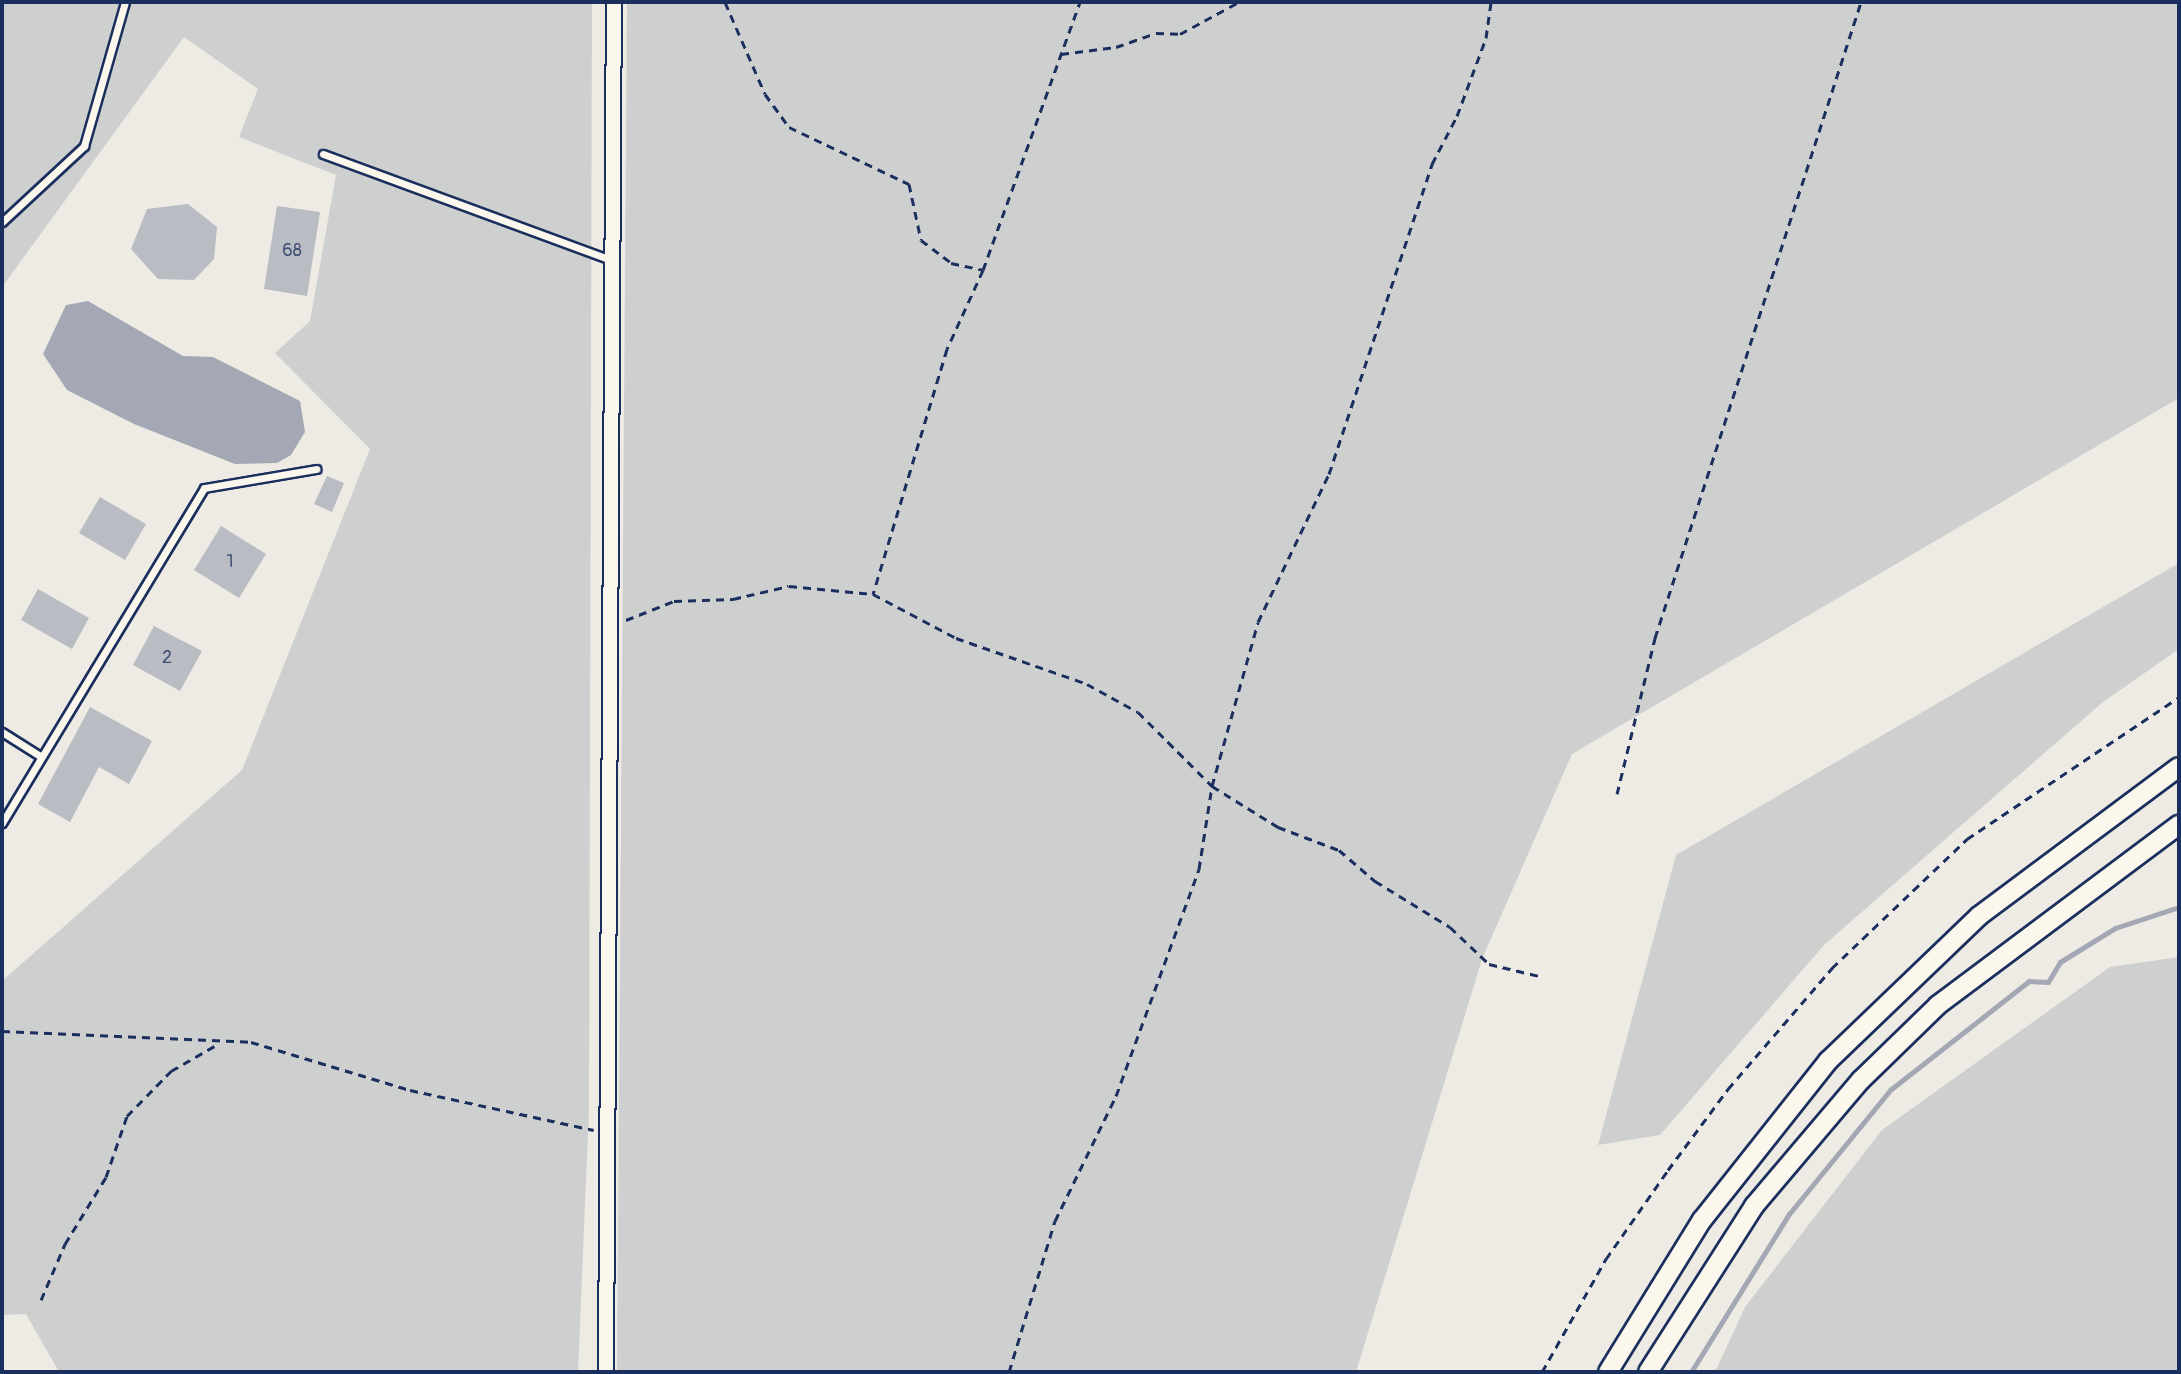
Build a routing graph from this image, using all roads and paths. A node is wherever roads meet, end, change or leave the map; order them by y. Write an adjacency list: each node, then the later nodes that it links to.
1 (125, 2): 10 (lane)
2 (614, 2): 11 (street)
3 (725, 2): 12 (path)
4 (1080, 2): 8 (path)
5 (1239, 2): 8 (path)
6 (1491, 2): 20 (path)
7 (1861, 2): 21 (path)
8 (1061, 54): 12 (path)
9 (323, 154): 11 (lane)
10 (2, 222)
11 (615, 261): 15 (street)
12 (983, 270): 14 (path)
13 (316, 469): 18 (lane)
14 (873, 594): 15 (path); 20 (path)
15 (611, 623): 27 (street)
16 (2179, 697): 31 (path)
17 (2, 732): 18 (lane)
18 (40, 756): 22 (lane)
19 (2179, 767): 32 (street)
20 (1212, 786): 24 (path); 30 (path)
21 (1617, 794)
22 (2, 823)
23 (2179, 825): 33 (street)
24 (1539, 976)
25 (2, 1031): 26 (path)
26 (221, 1042): 27 (path); 28 (path)
27 (609, 1132): 29 (street)
28 (41, 1300)
29 (606, 1372)
30 (1009, 1372)
31 (1542, 1372)
32 (1608, 1372)
33 (1648, 1372)

